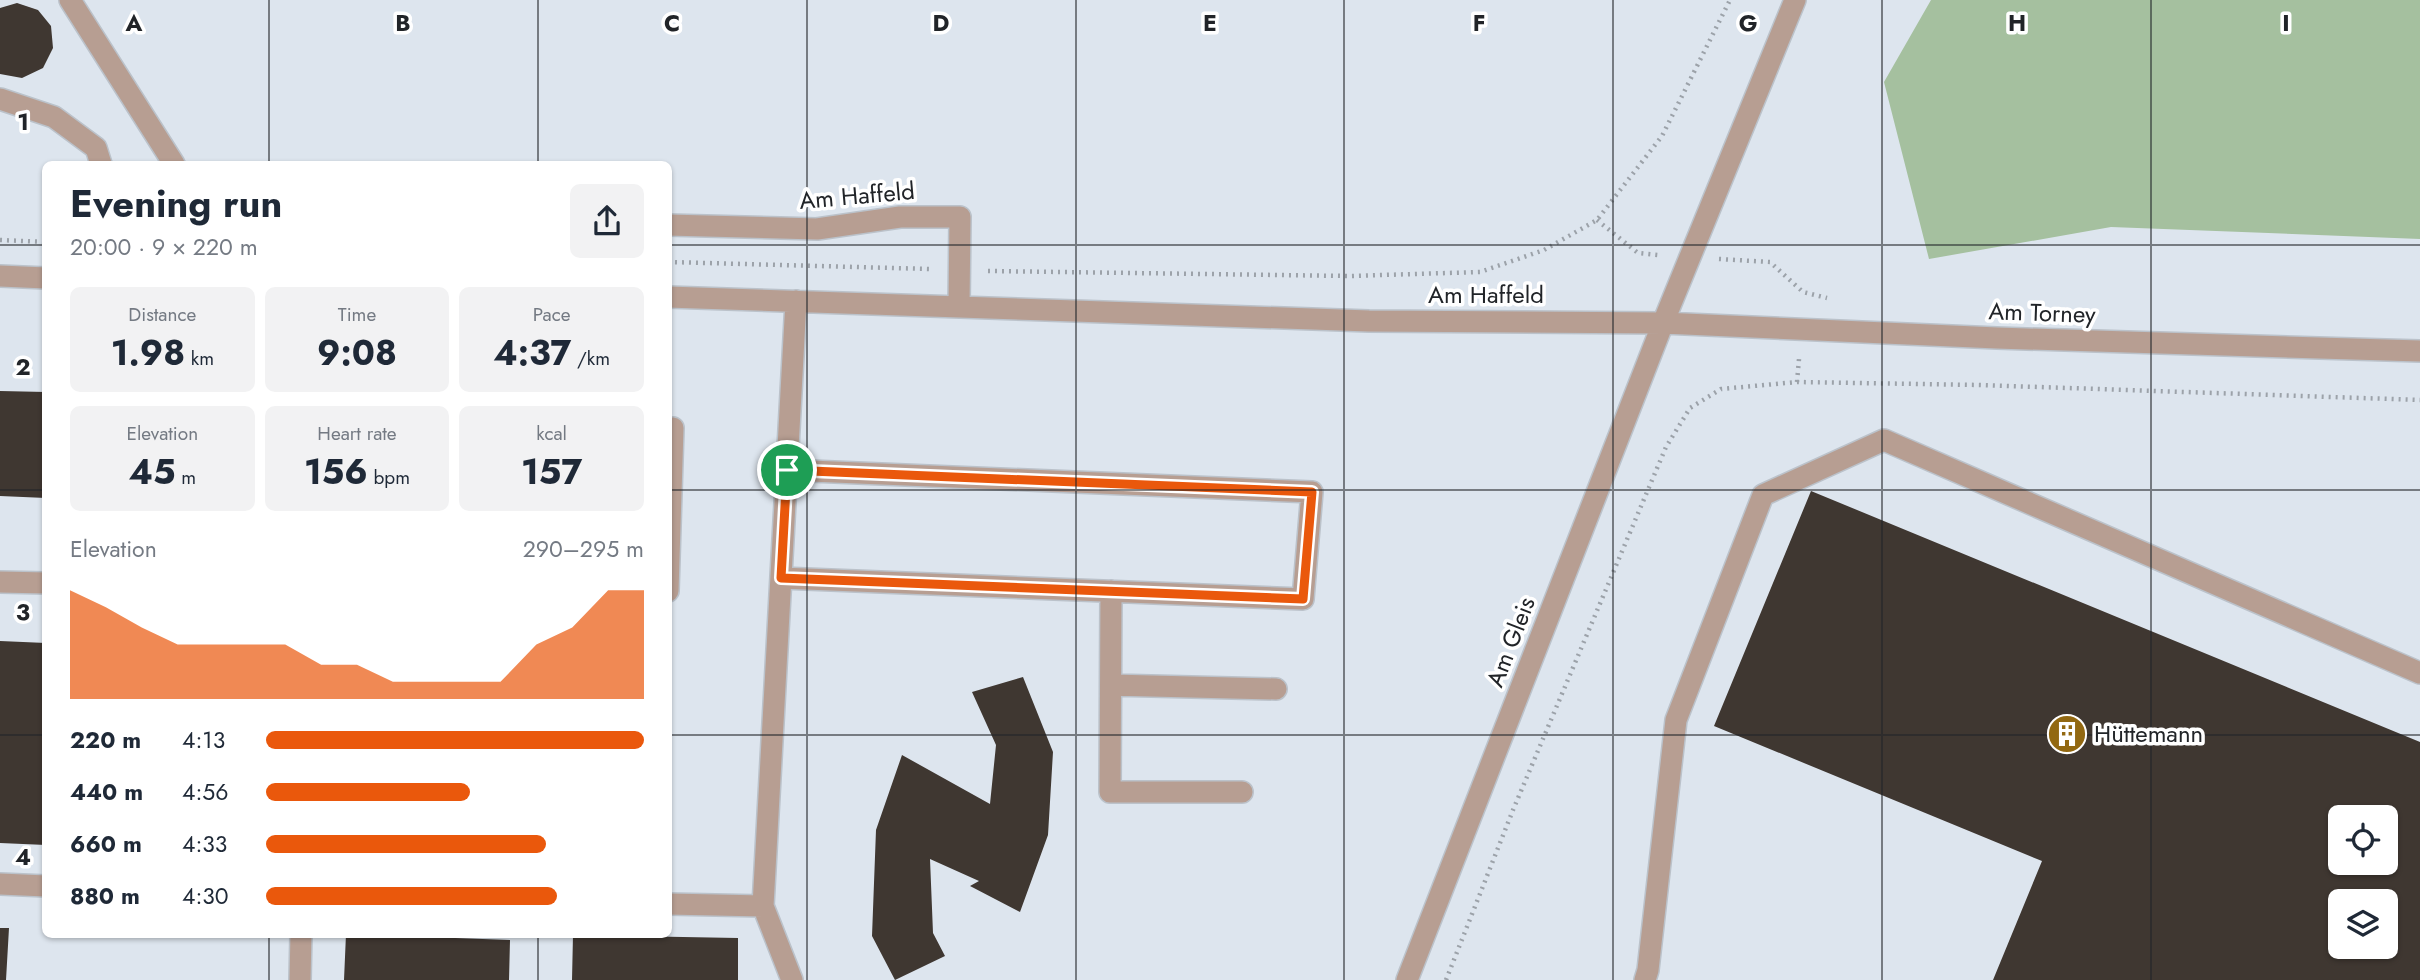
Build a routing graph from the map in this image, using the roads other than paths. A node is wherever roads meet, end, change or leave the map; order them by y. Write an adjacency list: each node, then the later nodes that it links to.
1 (70, 0): 5 (street)
2 (1795, 0): 12 (street)
3 (0, 99): 4 (street)
4 (100, 161)
5 (172, 161)
6 (672, 225): 11 (street, Am Haffeld)
7 (0, 276): 8 (street)
8 (42, 278)
9 (672, 298): 10 (street, Am Haffeld)
10 (796, 302): 11 (street, Am Haffeld); 16 (street)
11 (959, 307): 12 (street, Am Haffeld)
12 (1663, 323): 13 (street, Am Torney); 32 (street, Am Gleis)
13 (2420, 351)
14 (673, 428): 15 (street)
15 (672, 461)
16 (787, 470): 17 (street); 20 (street)
17 (781, 578): 20 (street); 28 (street)
18 (0, 582): 19 (street)
19 (42, 583)
20 (1111, 591): 22 (street)
21 (2420, 673): 33 (street)
22 (1111, 685): 23 (street); 24 (street)
23 (1276, 689)
24 (1242, 792)
25 (0, 884): 26 (street)
26 (42, 886)
27 (672, 904): 28 (street)
28 (764, 906): 31 (street)
29 (302, 938): 30 (street)
30 (300, 980)
31 (792, 980)
32 (1407, 980)
33 (1645, 980)

